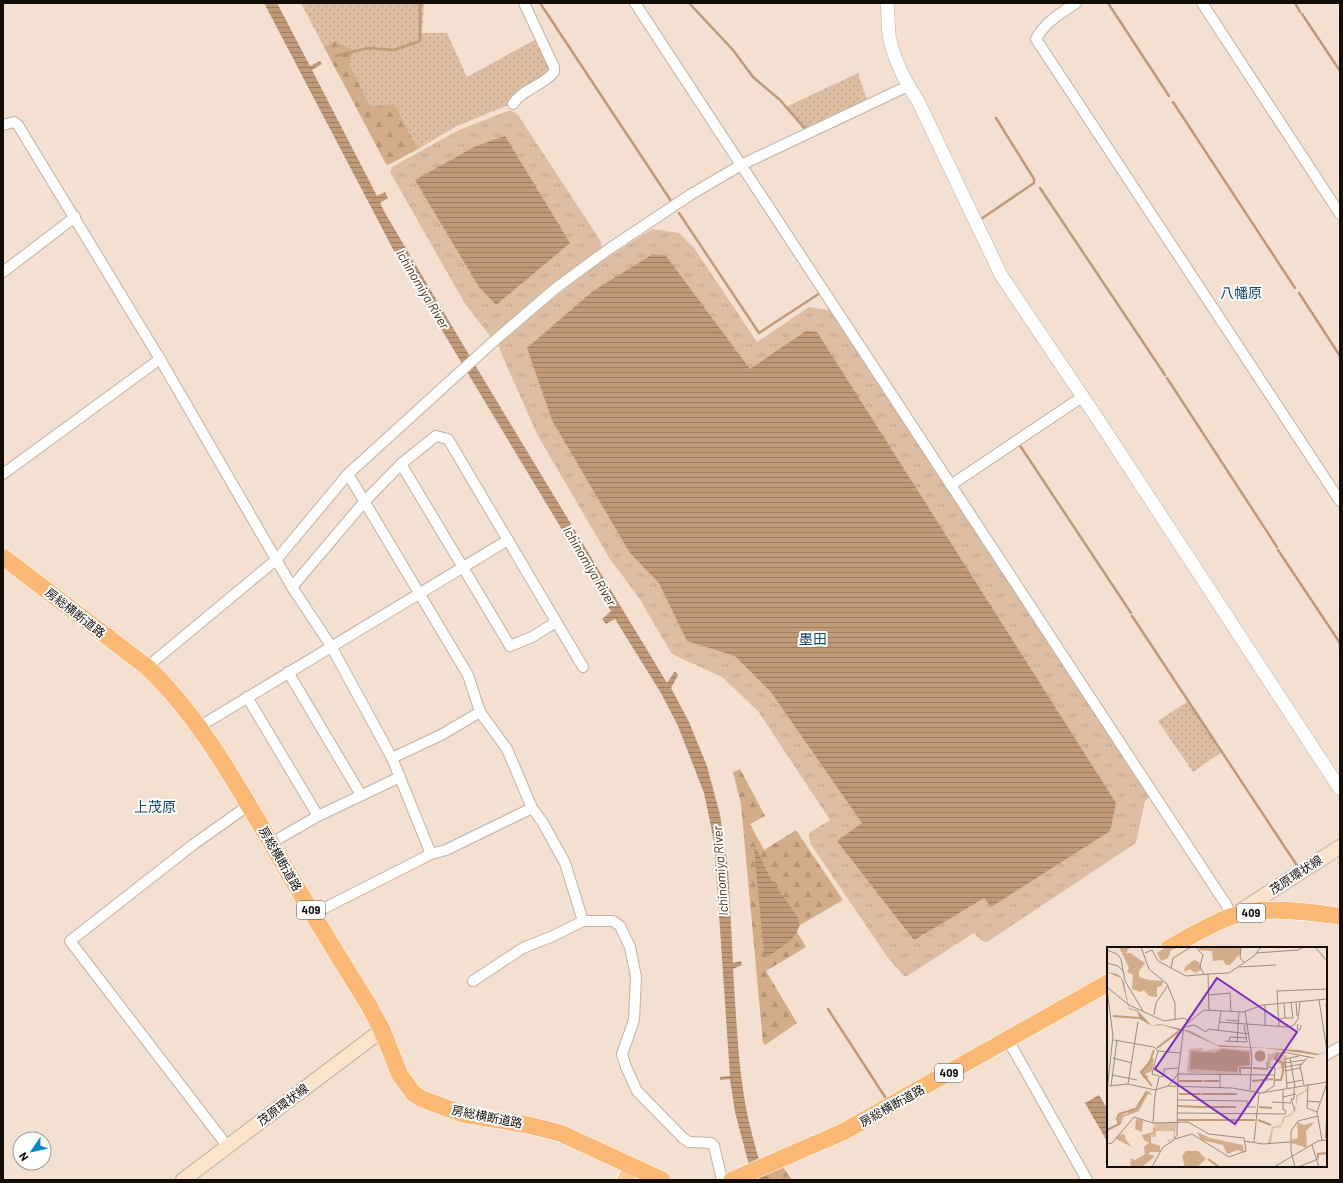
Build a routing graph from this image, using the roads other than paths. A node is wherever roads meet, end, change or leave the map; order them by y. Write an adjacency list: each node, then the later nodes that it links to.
1 (524, 3): 7 (street)
2 (635, 3): 9 (street)
3 (887, 3): 6 (street)
4 (1076, 3): 20 (street)
5 (1202, 3): 10 (street)
6 (908, 86): 9 (street); 14 (street)
7 (513, 104)
8 (3, 125): 11 (street)
9 (741, 165): 17 (street); 18 (street)
10 (1340, 214)
11 (75, 217): 12 (street); 13 (street)
12 (3, 272)
13 (160, 359): 16 (street); 23 (street)
14 (1082, 397): 18 (street); 37 (street)
15 (401, 464): 19 (street); 21 (street); 24 (street)
16 (3, 474)
17 (348, 474): 19 (street); 23 (street)
18 (951, 486): 47 (street)
19 (365, 501): 25 (street); 26 (street)
20 (1340, 502)
21 (508, 540): 24 (street); 27 (street)
22 (3, 556): 30 (highway, 房総横断道路 / 409)
23 (277, 559): 25 (street); 30 (street)
24 (463, 567): 26 (street); 27 (street)
25 (292, 586): 28 (street)
26 (419, 593): 28 (street); 33 (street)
27 (556, 622): 29 (street)
28 (331, 646): 31 (street); 35 (street)
29 (583, 667)
30 (147, 668): 34 (highway, 房総横断道路 / 409)
31 (288, 672): 32 (street); 38 (street)
32 (247, 697): 34 (street); 41 (street)
33 (480, 712): 35 (street); 40 (street)
34 (198, 728): 39 (highway, 房総横断道路 / 409)
35 (392, 758): 36 (street)
36 (400, 777): 38 (street); 44 (street)
37 (1340, 789)
38 (361, 795): 41 (street)
39 (249, 805): 42 (highway, 房総横断道路 / 409); 56 (street)
40 (532, 808): 44 (street); 48 (street)
41 (318, 816): 42 (street)
42 (271, 844): 45 (highway, 房総横断道路 / 409)
43 (1340, 847): 47 (main road, 茂原環状線)
44 (431, 854): 45 (street)
45 (313, 914): 52 (highway, 房総横断道路 / 409)
46 (1340, 916): 47 (highway, 409)
47 (1231, 917): 49 (highway, 409)
48 (583, 921): 50 (street); 60 (street)
49 (1171, 947)
50 (473, 981)
51 (1107, 984): 53 (highway, 房総横断道路 / 409)
52 (382, 1030): 56 (main road, 茂原環状線); 57 (highway, 房総横断道路 / 409)
53 (1008, 1040): 61 (highway, 房総横断道路 / 409); 62 (street)
54 (1340, 1047): 55 (street)
55 (1327, 1054)
56 (228, 1147): 58 (main road, 茂原環状線)
57 (629, 1173): 59 (highway, 房総横断道路 / 409)
58 (183, 1180)
59 (662, 1180)
60 (722, 1180)
61 (732, 1180)
62 (1087, 1180)

